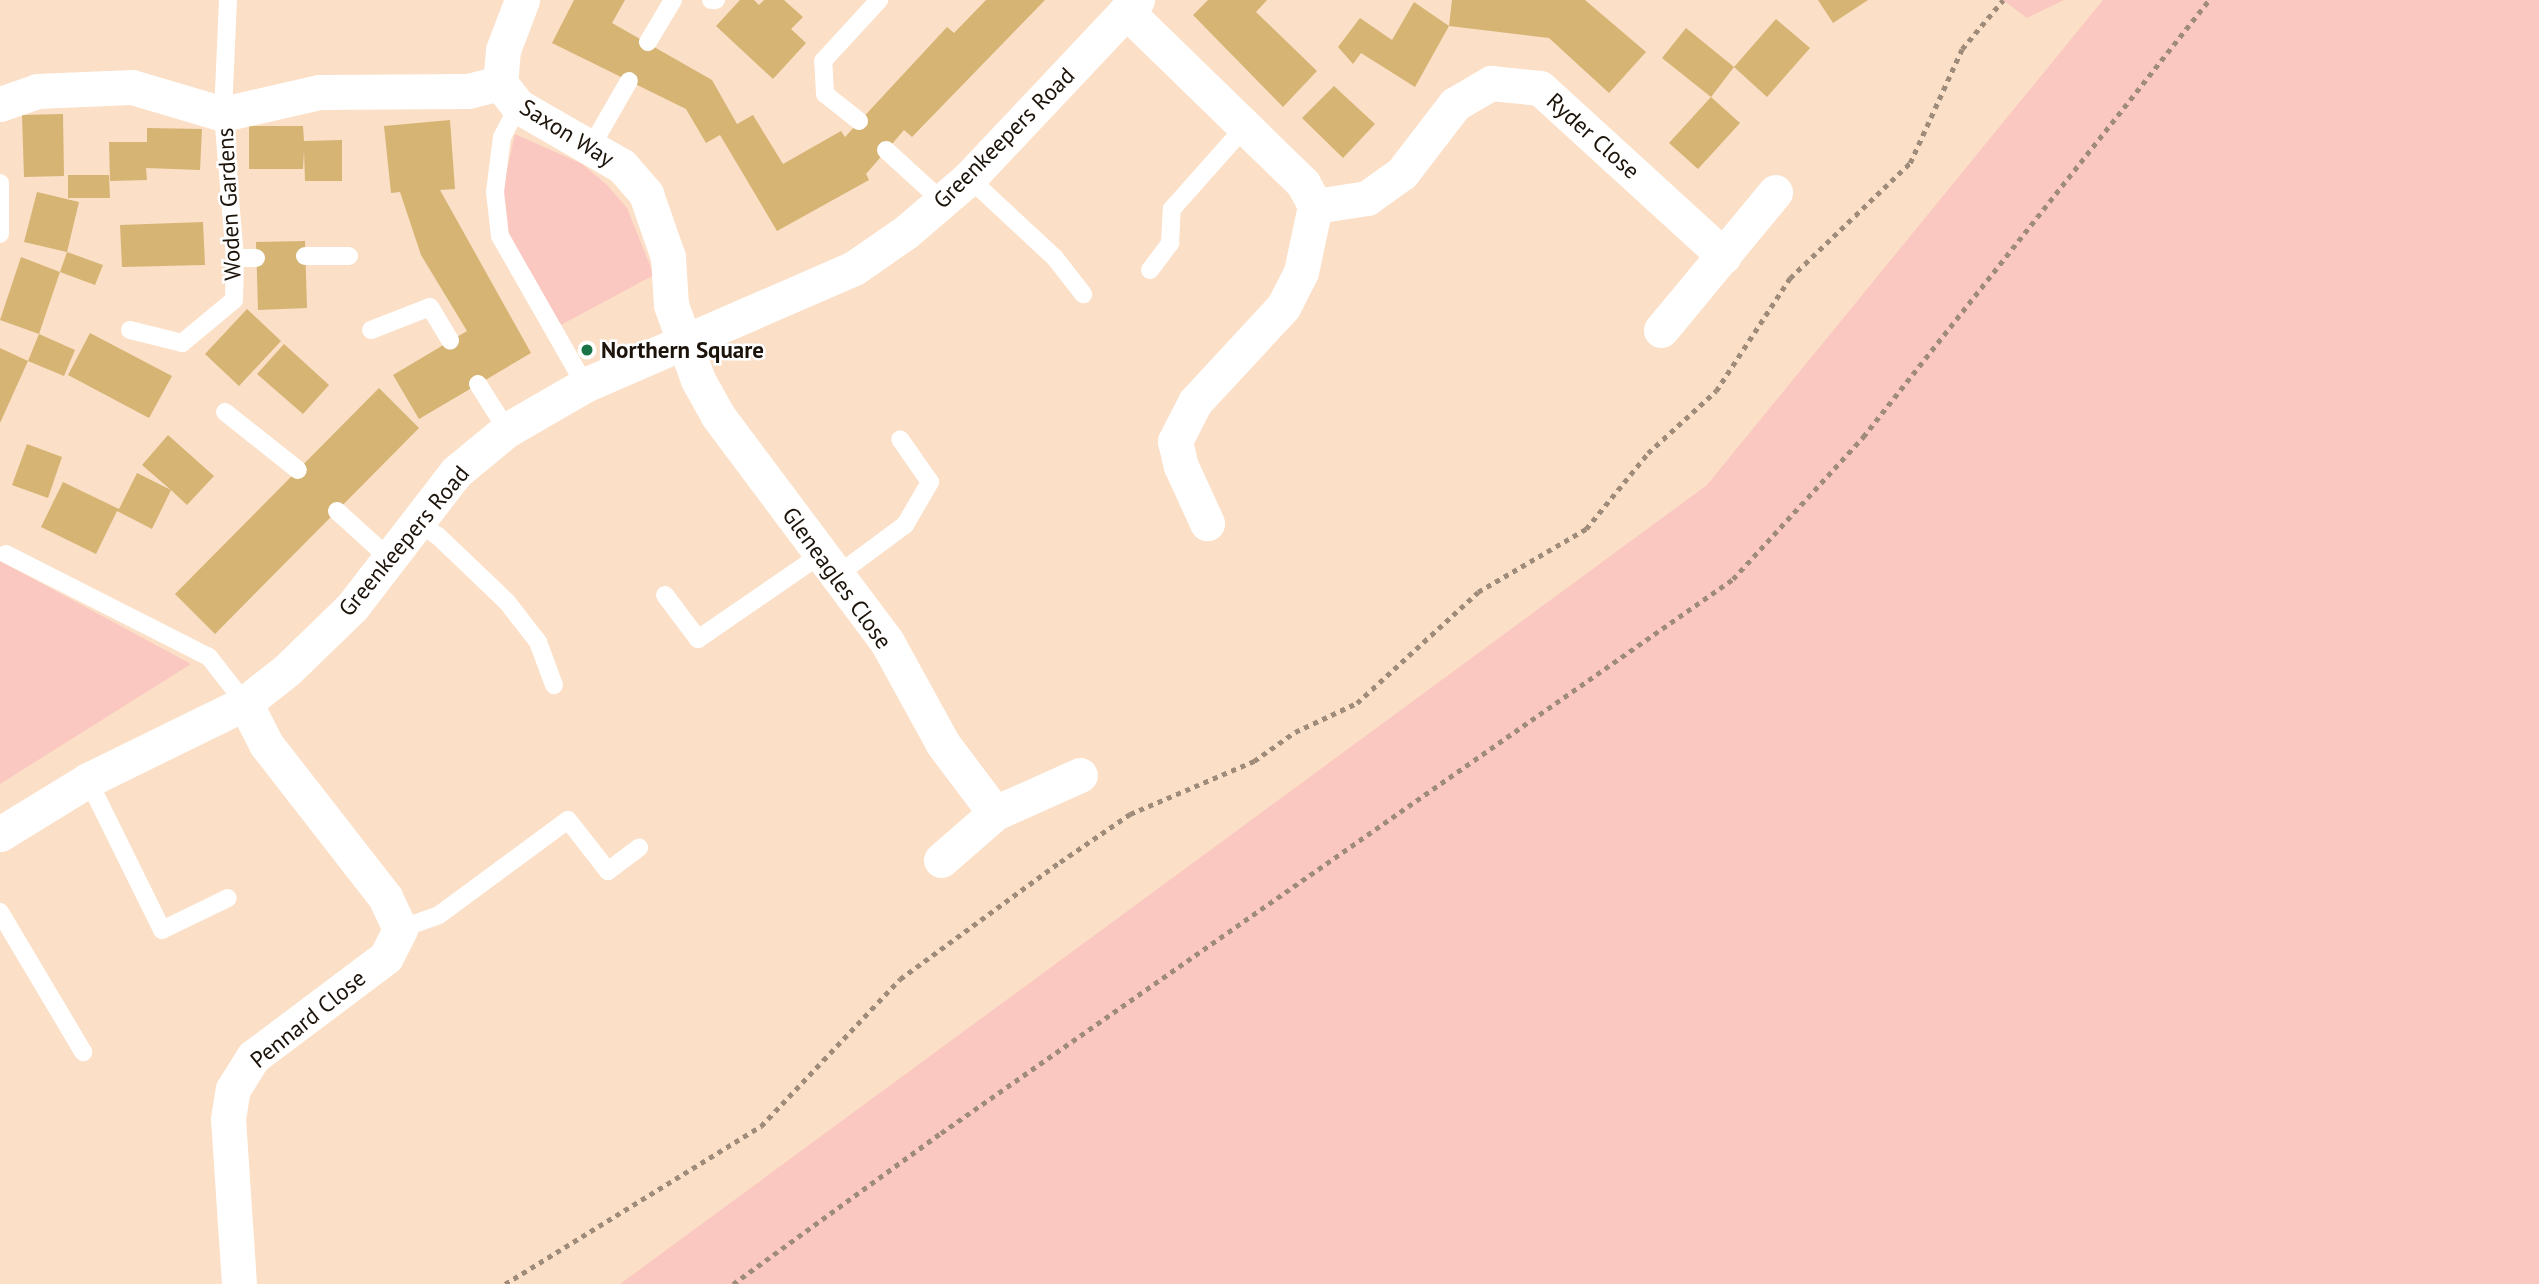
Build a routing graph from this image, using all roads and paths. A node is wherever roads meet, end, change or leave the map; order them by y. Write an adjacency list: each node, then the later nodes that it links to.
1 (228, 0): 12 (lane)
2 (522, 0): 10 (street, Saxon Way)
3 (673, 0): 8 (lane)
4 (879, 0): 13 (lane)
5 (2003, 0): 61 (path)
6 (2208, 0): 62 (path)
7 (1131, 6): 14 (street); 17 (street, Greenkeepers Road)
8 (649, 43)
9 (629, 81): 15 (lane)
10 (509, 94): 12 (street, Woden Gardens); 15 (street, Saxon Way); 36 (lane)
11 (0, 104): 12 (street, Woden Gardens)
12 (223, 114): 26 (lane, Woden Gardens)
13 (859, 121)
14 (1244, 128): 21 (street); 28 (lane)
15 (590, 147): 34 (street, Saxon Way)
16 (886, 150): 20 (lane)
17 (969, 178): 20 (street, Greenkeepers Road); 29 (lane)
18 (0, 183): 22 (lane)
19 (1775, 192): 25 (street)
20 (943, 202): 34 (street, Greenkeepers Road)
21 (1315, 206): 25 (street, Ryder Close); 43 (street)
22 (0, 234)
23 (305, 256): 24 (lane)
24 (349, 256)
25 (1724, 256): 32 (street)
26 (236, 258): 27 (lane); 30 (lane, Woden Gardens)
27 (256, 258)
28 (1150, 271)
29 (1083, 294)
30 (130, 330)
31 (371, 330): 33 (lane)
32 (1661, 330)
33 (450, 340)
34 (683, 342): 36 (street, Greenkeepers Road); 46 (street, Gleneagles Close)
35 (478, 384): 38 (lane)
36 (585, 386): 38 (street, Greenkeepers Road)
37 (225, 412): 40 (lane)
38 (507, 430): 42 (street, Greenkeepers Road)
39 (900, 439): 46 (lane)
40 (298, 470)
41 (337, 511): 45 (lane)
42 (417, 522): 45 (street, Greenkeepers Road); 48 (lane)
43 (1207, 523)
44 (6, 554): 49 (lane)
45 (391, 560): 49 (street, Greenkeepers Road)
46 (828, 566): 47 (lane); 52 (street, Gleneagles Close)
47 (665, 594)
48 (554, 685)
49 (245, 703): 51 (street, Greenkeepers Road); 58 (street)
50 (1080, 775): 52 (street)
51 (88, 780): 53 (street, Greenkeepers Road); 56 (lane)
52 (995, 813): 55 (street)
53 (0, 834)
54 (639, 848): 58 (lane)
55 (941, 860)
56 (228, 898)
57 (0, 912): 59 (lane)
58 (401, 929): 60 (street, Pennard Close)
59 (83, 1052)
60 (239, 1284)
61 (505, 1284)
62 (733, 1284)

